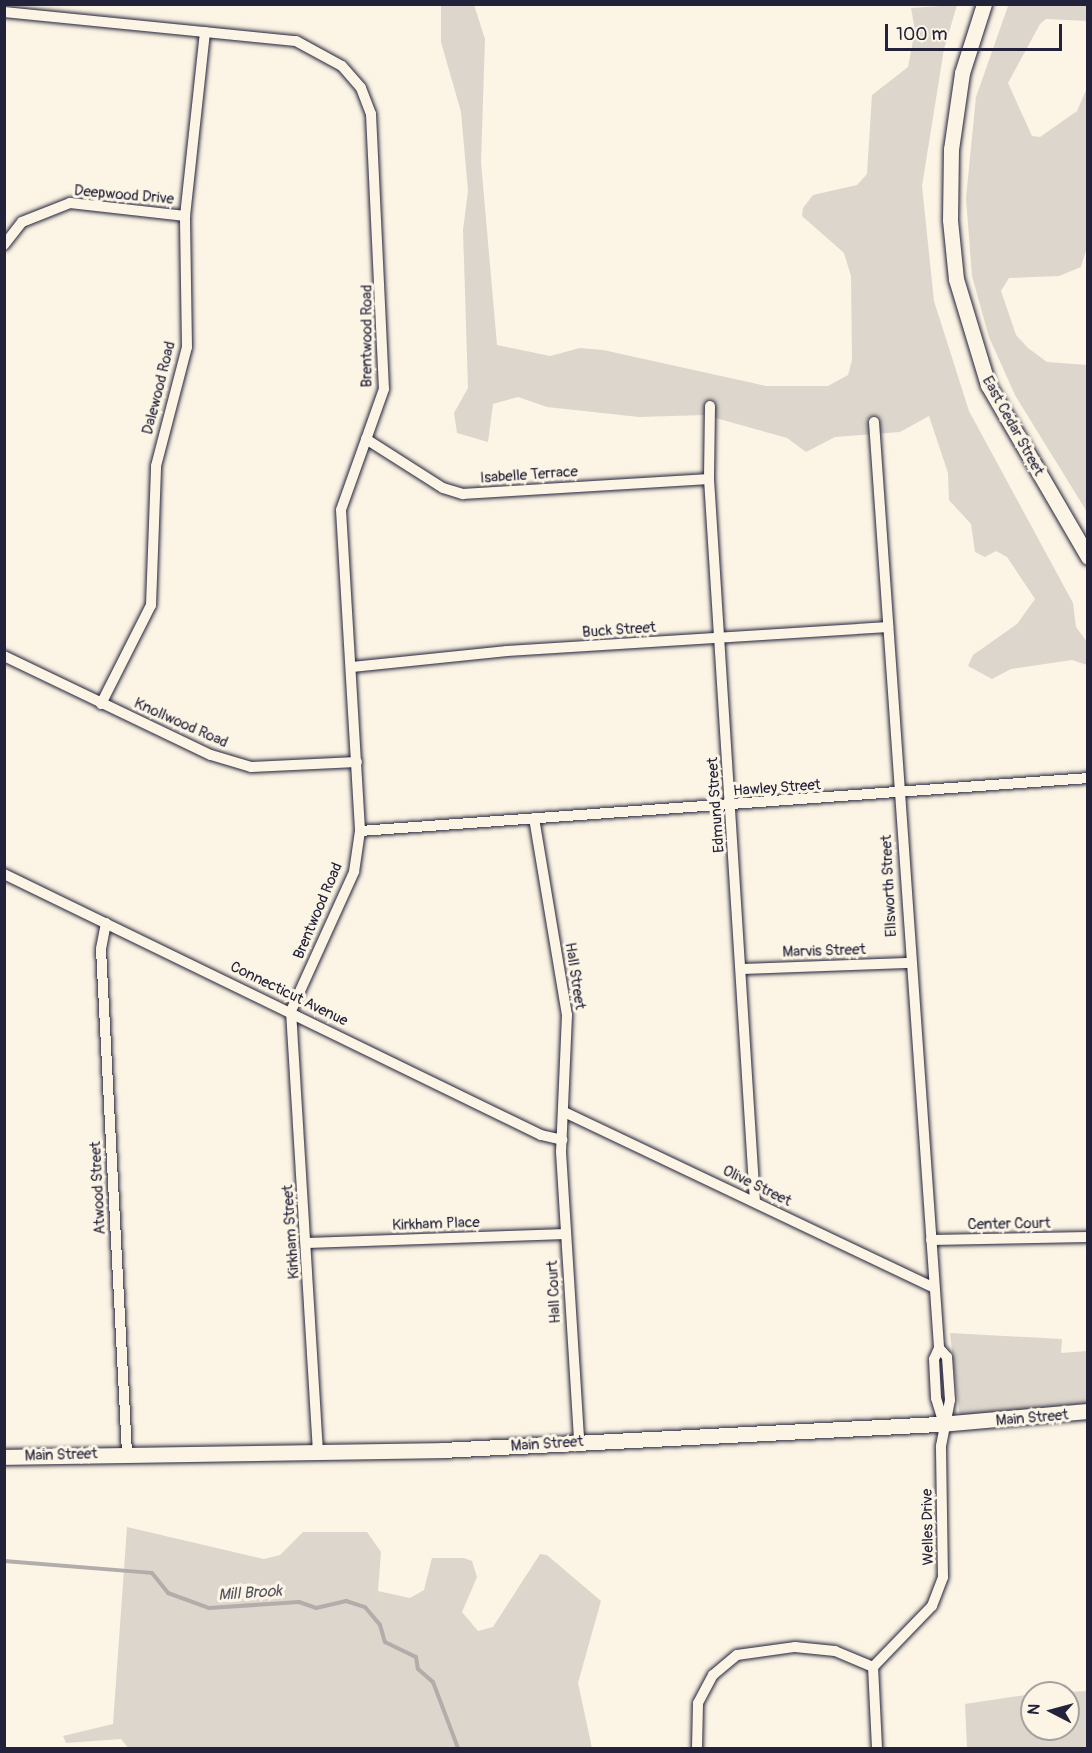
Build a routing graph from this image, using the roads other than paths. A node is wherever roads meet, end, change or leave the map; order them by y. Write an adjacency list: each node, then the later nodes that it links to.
1 (984, 5): 10 (main road, East Cedar Street)
2 (4, 12): 3 (street, Brentwood Road)
3 (205, 32): 4 (street, Dalewood Road); 8 (street, Brentwood Road)
4 (184, 216): 5 (street, Deepwood Drive); 15 (street, Dalewood Road)
5 (4, 245)
6 (710, 406): 9 (street, Edmund Street)
7 (874, 422): 11 (street, Ellsworth Street)
8 (366, 439): 9 (street, Isabelle Terrace); 14 (street, Brentwood Road)
9 (709, 479): 12 (street, Edmund Street)
10 (1088, 557)
11 (888, 627): 12 (street, Buck Street); 18 (street, Ellsworth Street)
12 (719, 638): 14 (street, Buck Street); 19 (street, Edmund Street)
13 (4, 656): 15 (street, Knollwood Road)
14 (352, 667): 16 (street, Brentwood Road)
15 (101, 704): 16 (street, Knollwood Road)
16 (357, 762): 21 (street, Brentwood Road)
17 (1088, 778): 18 (street, Hawley Street)
18 (899, 794): 19 (street, Hawley Street); 24 (street, Ellsworth Street)
19 (732, 806): 20 (street, Hawley Street); 25 (street, Edmund Street)
20 (534, 818): 21 (street, Hawley Street); 27 (street, Hall Street)
21 (360, 831): 26 (street, Brentwood Road)
22 (4, 874): 23 (street, Connecticut Avenue)
23 (106, 923): 26 (street, Connecticut Avenue); 39 (street, Atwood Street)
24 (908, 963): 25 (street, Marvis Street); 32 (street, Ellsworth Street)
25 (741, 969): 29 (street, Edmund Street)
26 (291, 1011): 28 (street, Connecticut Avenue); 33 (street, Kirkham Street)
27 (566, 1113): 28 (street, Hall Street); 29 (street, Olive Street)
28 (562, 1140): 30 (street, Hall Court)
29 (755, 1203): 34 (street, Olive Street)
30 (566, 1234): 33 (street, Kirkham Place); 37 (street, Hall Court)
31 (1088, 1238): 32 (street, Center Court)
32 (931, 1240): 34 (street, Ellsworth Street)
33 (307, 1243): 38 (street, Kirkham Street)
34 (934, 1288): 36 (street, Ellsworth Street)
35 (1088, 1411): 36 (main road, Main Street)
36 (944, 1424): 37 (main road, Main Street); 41 (street, Welles Drive)
37 (579, 1441): 38 (main road, Main Street)
38 (318, 1452): 39 (main road, Main Street)
39 (127, 1453): 40 (main road, Main Street)
40 (4, 1456)
41 (873, 1667): 42 (street); 43 (street)
42 (697, 1749)
43 (877, 1749)

